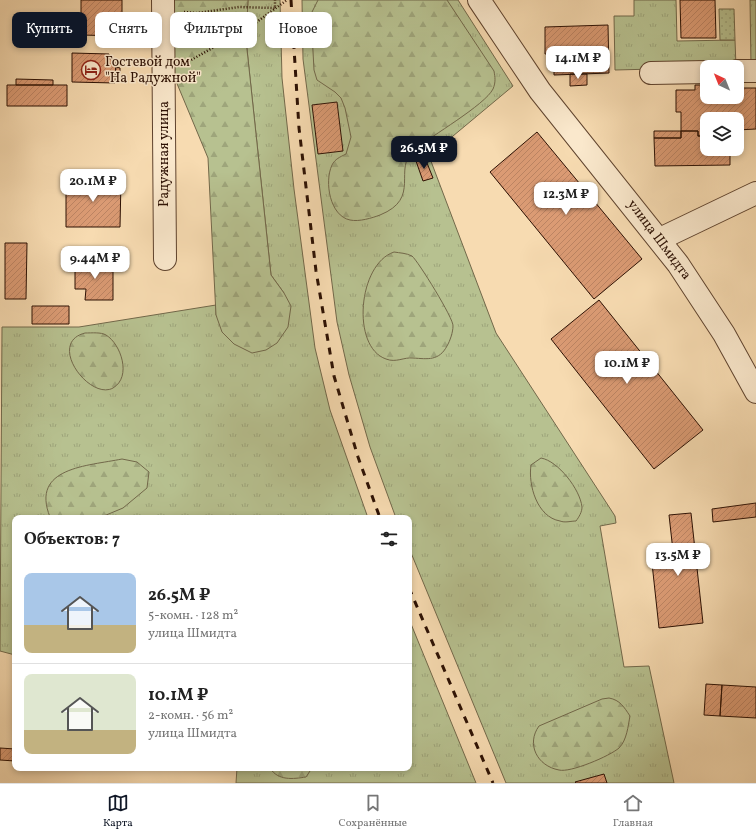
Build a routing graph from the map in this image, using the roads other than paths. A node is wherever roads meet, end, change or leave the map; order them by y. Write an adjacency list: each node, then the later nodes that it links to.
1 (478, 0): 8 (street, улица Шмидта)
2 (163, 5): 9 (street, Радужная улица)
3 (744, 71): 4 (street)
4 (756, 71)
5 (700, 72): 6 (street)
6 (651, 73)
7 (756, 193): 8 (street)
8 (660, 239): 10 (street, улица Шмидта)
9 (165, 259)
10 (756, 392)

